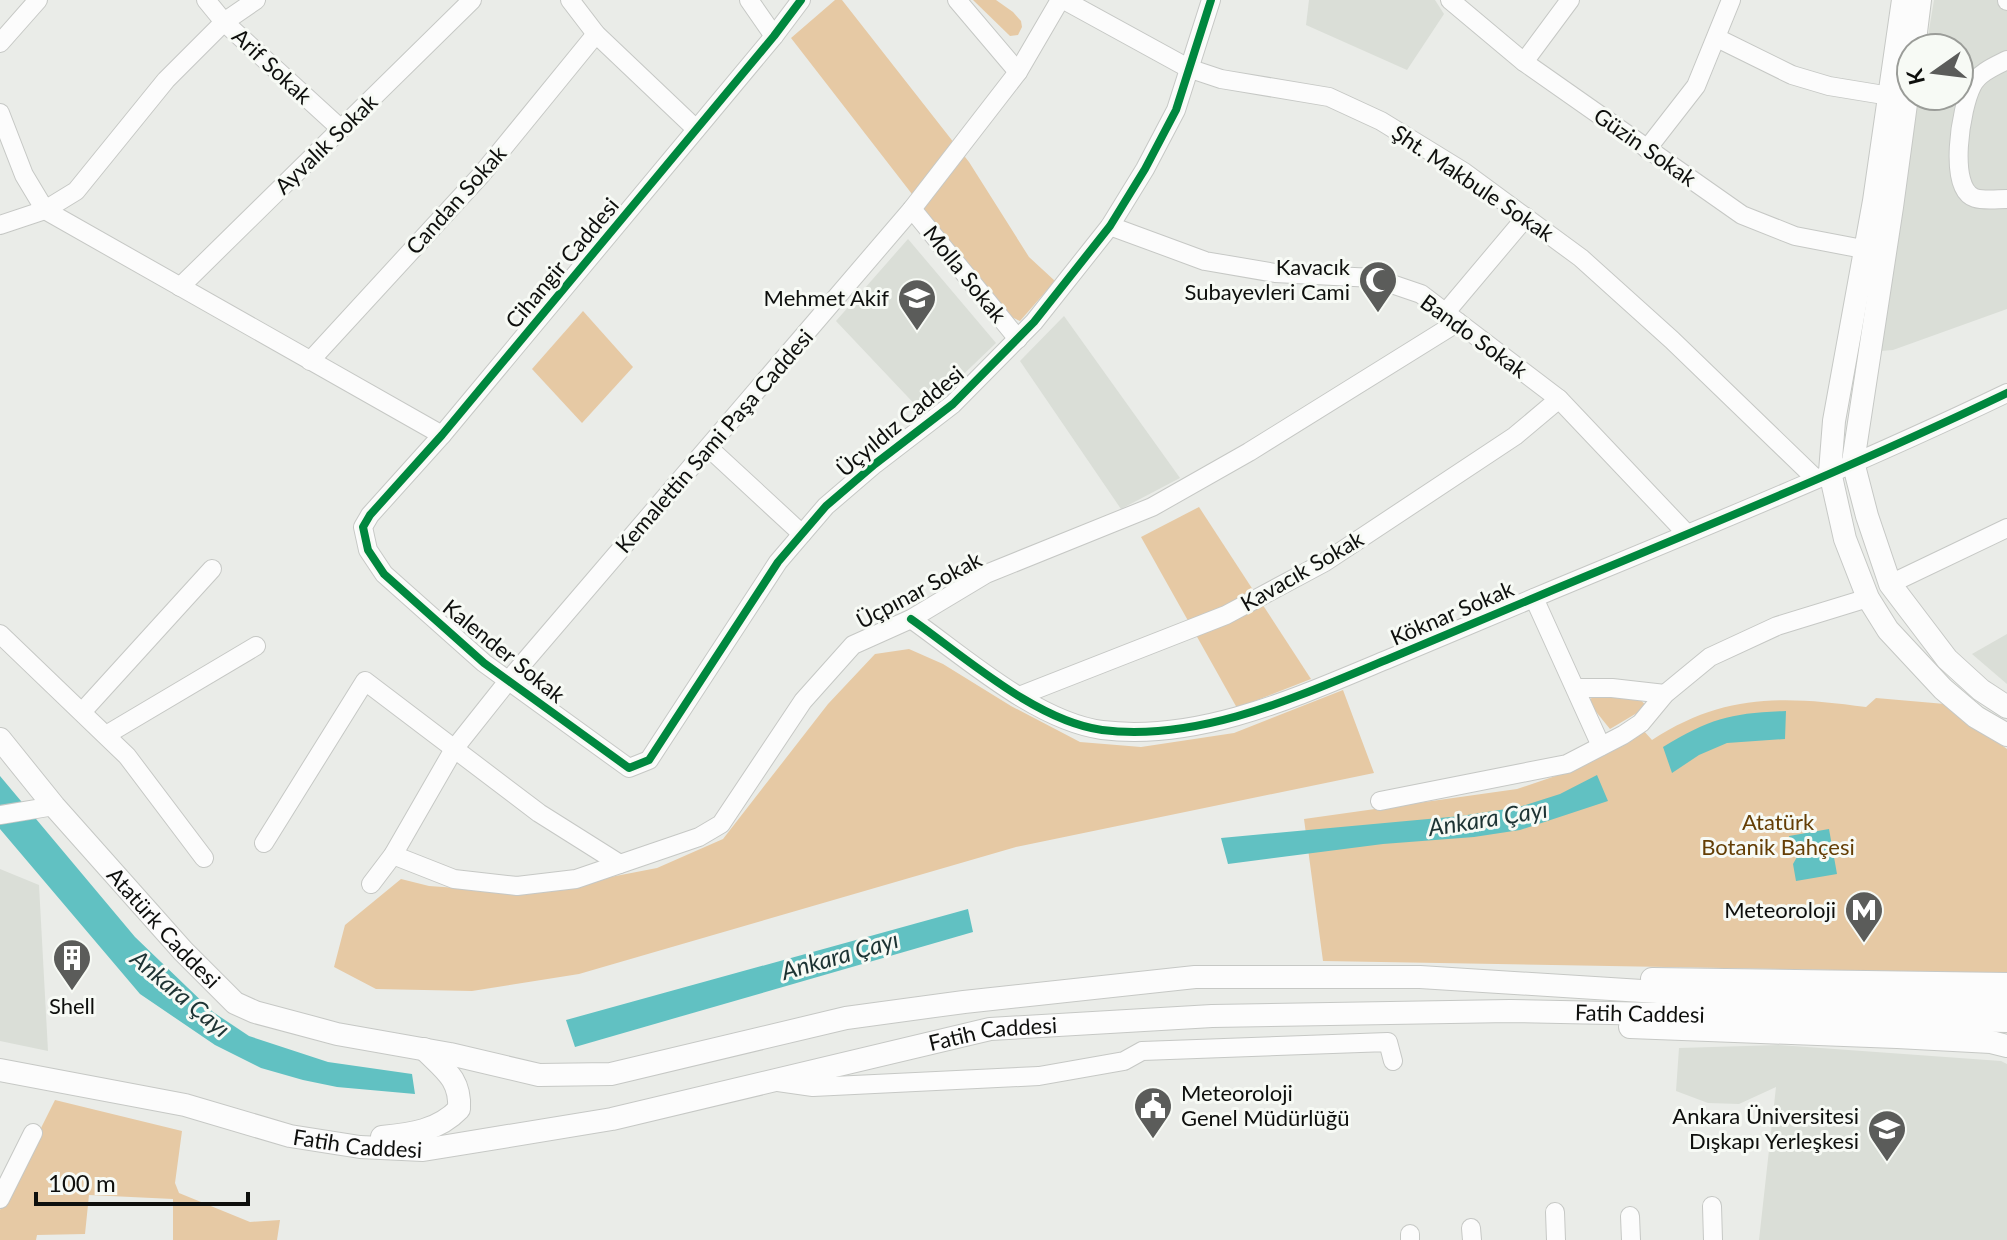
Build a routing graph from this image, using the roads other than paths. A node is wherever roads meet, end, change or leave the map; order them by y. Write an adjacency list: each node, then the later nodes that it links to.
1 (38, 0): 21 (street)
2 (206, 0): 16 (street, Arif Sokak)
3 (256, 0): 16 (street)
4 (472, 0): 29 (street, Ayvalık Sokak)
5 (570, 0): 18 (street)
6 (749, 0): 19 (street)
7 (801, 0): 19 (street, Cihangir Caddesi)
8 (957, 0): 25 (street)
9 (1062, 0): 24 (street, Şht. Makbule Sokak); 25 (street, Kemalettin Sami Paşa Caddesi)
10 (1211, 0): 24 (street, Üçyıldız Caddesi)
11 (1450, 0): 23 (street, Güzin Sokak)
12 (1570, 0): 23 (street)
13 (1731, 0): 20 (street)
14 (1903, 0): 26 (main road)
15 (1920, 0): 17 (main road)
16 (224, 22): 29 (street, Arif Sokak); 34 (street)
17 (1916, 32)
18 (596, 34): 30 (street); 42 (street, Candan Sokak)
19 (774, 36): 30 (street, Cihangir Caddesi)
20 (1717, 38): 26 (street); 31 (street)
21 (0, 43)
22 (2007, 60): 32 (street)
23 (1524, 62): 31 (street, Güzin Sokak)
24 (1188, 68): 35 (street, Şht. Makbule Sokak); 37 (street, Üçyıldız Caddesi)
25 (1018, 72): 33 (street, Kemalettin Sami Paşa Caddesi)
26 (1890, 96): 38 (main road)
27 (1904, 112): 47 (main road)
28 (0, 113): 34 (street)
29 (341, 129): 39 (street, Ayvalık Sokak)
30 (696, 129): 45 (street, Cihangir Caddesi)
31 (1647, 149): 38 (street, Güzin Sokak)
32 (2007, 199)
33 (912, 209): 41 (street, Molla Sokak); 46 (street, Kemalettin Sami Paşa Caddesi)
34 (45, 210): 36 (street); 39 (street)
35 (1526, 217): 40 (street, Üçpınar Sokak); 48 (street, Şht. Makbule Sokak)
36 (0, 225)
37 (1110, 226): 40 (street, Bando Sokak); 41 (street, Üçyıldız Caddesi)
38 (1863, 249): 48 (main road)
39 (180, 287): 42 (street)
40 (1452, 317): 44 (street, Bando Sokak); 57 (street, Üçpınar Sokak)
41 (1018, 339): 50 (street, Üçyıldız Caddesi)
42 (310, 361): 45 (street)
43 (2007, 393): 47 (street, Köknar Sokak)
44 (1559, 399): 51 (street, Bando Sokak); 63 (street, Kavacık Sokak)
45 (442, 435): 52 (street, Cihangir Caddesi)
46 (709, 448): 50 (street); 60 (street, Kemalettin Sami Paşa Caddesi)
47 (1853, 462): 48 (street, Köknar Sokak); 54 (main road)
48 (1823, 476): 51 (street, Köknar Sokak); 56 (main road)
49 (2007, 528): 54 (street)
50 (802, 534): 71 (street, Üçyıldız Caddesi)
51 (1687, 534): 55 (street, Köknar Sokak)
52 (368, 550): 60 (street, Kalender Sokak)
53 (212, 569): 65 (street)
54 (1890, 584): 64 (main road)
55 (1534, 598): 61 (street); 63 (street, Köknar Sokak)
56 (1868, 598): 62 (street); 67 (main road)
57 (911, 619): 63 (street, Köknar Sokak); 78 (street, Üçpınar Sokak)
58 (0, 634): 65 (street)
59 (256, 646): 66 (street)
60 (508, 681): 70 (street, Kemalettin Sami Paşa Caddesi); 71 (street, Kalender Sokak)
61 (1576, 688): 62 (street); 69 (street)
62 (1665, 694): 69 (street)
63 (1019, 696)
64 (2007, 707)
65 (82, 712): 66 (street)
66 (106, 735): 77 (street)
67 (2007, 735)
68 (0, 739): 73 (main road, Atatürk Caddesi)
69 (1601, 746): 72 (street)
70 (454, 749): 75 (street); 76 (street, Kemalettin Sami Paşa Caddesi); 78 (street)
71 (629, 768)
72 (1380, 801)
73 (44, 807): 74 (street); 87 (main road, Atatürk Caddesi)
74 (0, 815)
75 (264, 843)
76 (393, 855): 78 (street, Üçpınar Sokak); 79 (street, Kemalettin Sami Paşa Caddesi)
77 (204, 858)
78 (620, 864)
79 (371, 884)
80 (2007, 984): 81 (main road)
81 (1535, 985): 83 (main road, Fatih Caddesi); 87 (main road, Fatih Caddesi)
82 (2007, 1003): 83 (main road, Fatih Caddesi)
83 (1689, 1004): 84 (main road, Fatih Caddesi); 85 (main road, Fatih Caddesi)
84 (1510, 1011): 86 (main road); 90 (main road, Fatih Caddesi)
85 (2007, 1021)
86 (2007, 1046)
87 (424, 1049): 92 (main road)
88 (1393, 1061): 90 (street)
89 (0, 1070): 92 (main road, Fatih Caddesi)
90 (771, 1081): 92 (main road, Fatih Caddesi)
91 (33, 1133): 93 (street)
92 (328, 1142)
93 (0, 1199)
94 (1712, 1206): 99 (street)
95 (1555, 1212): 97 (street)
96 (1630, 1216): 98 (street)
97 (1556, 1240)
98 (1631, 1240)
99 (1713, 1240)

